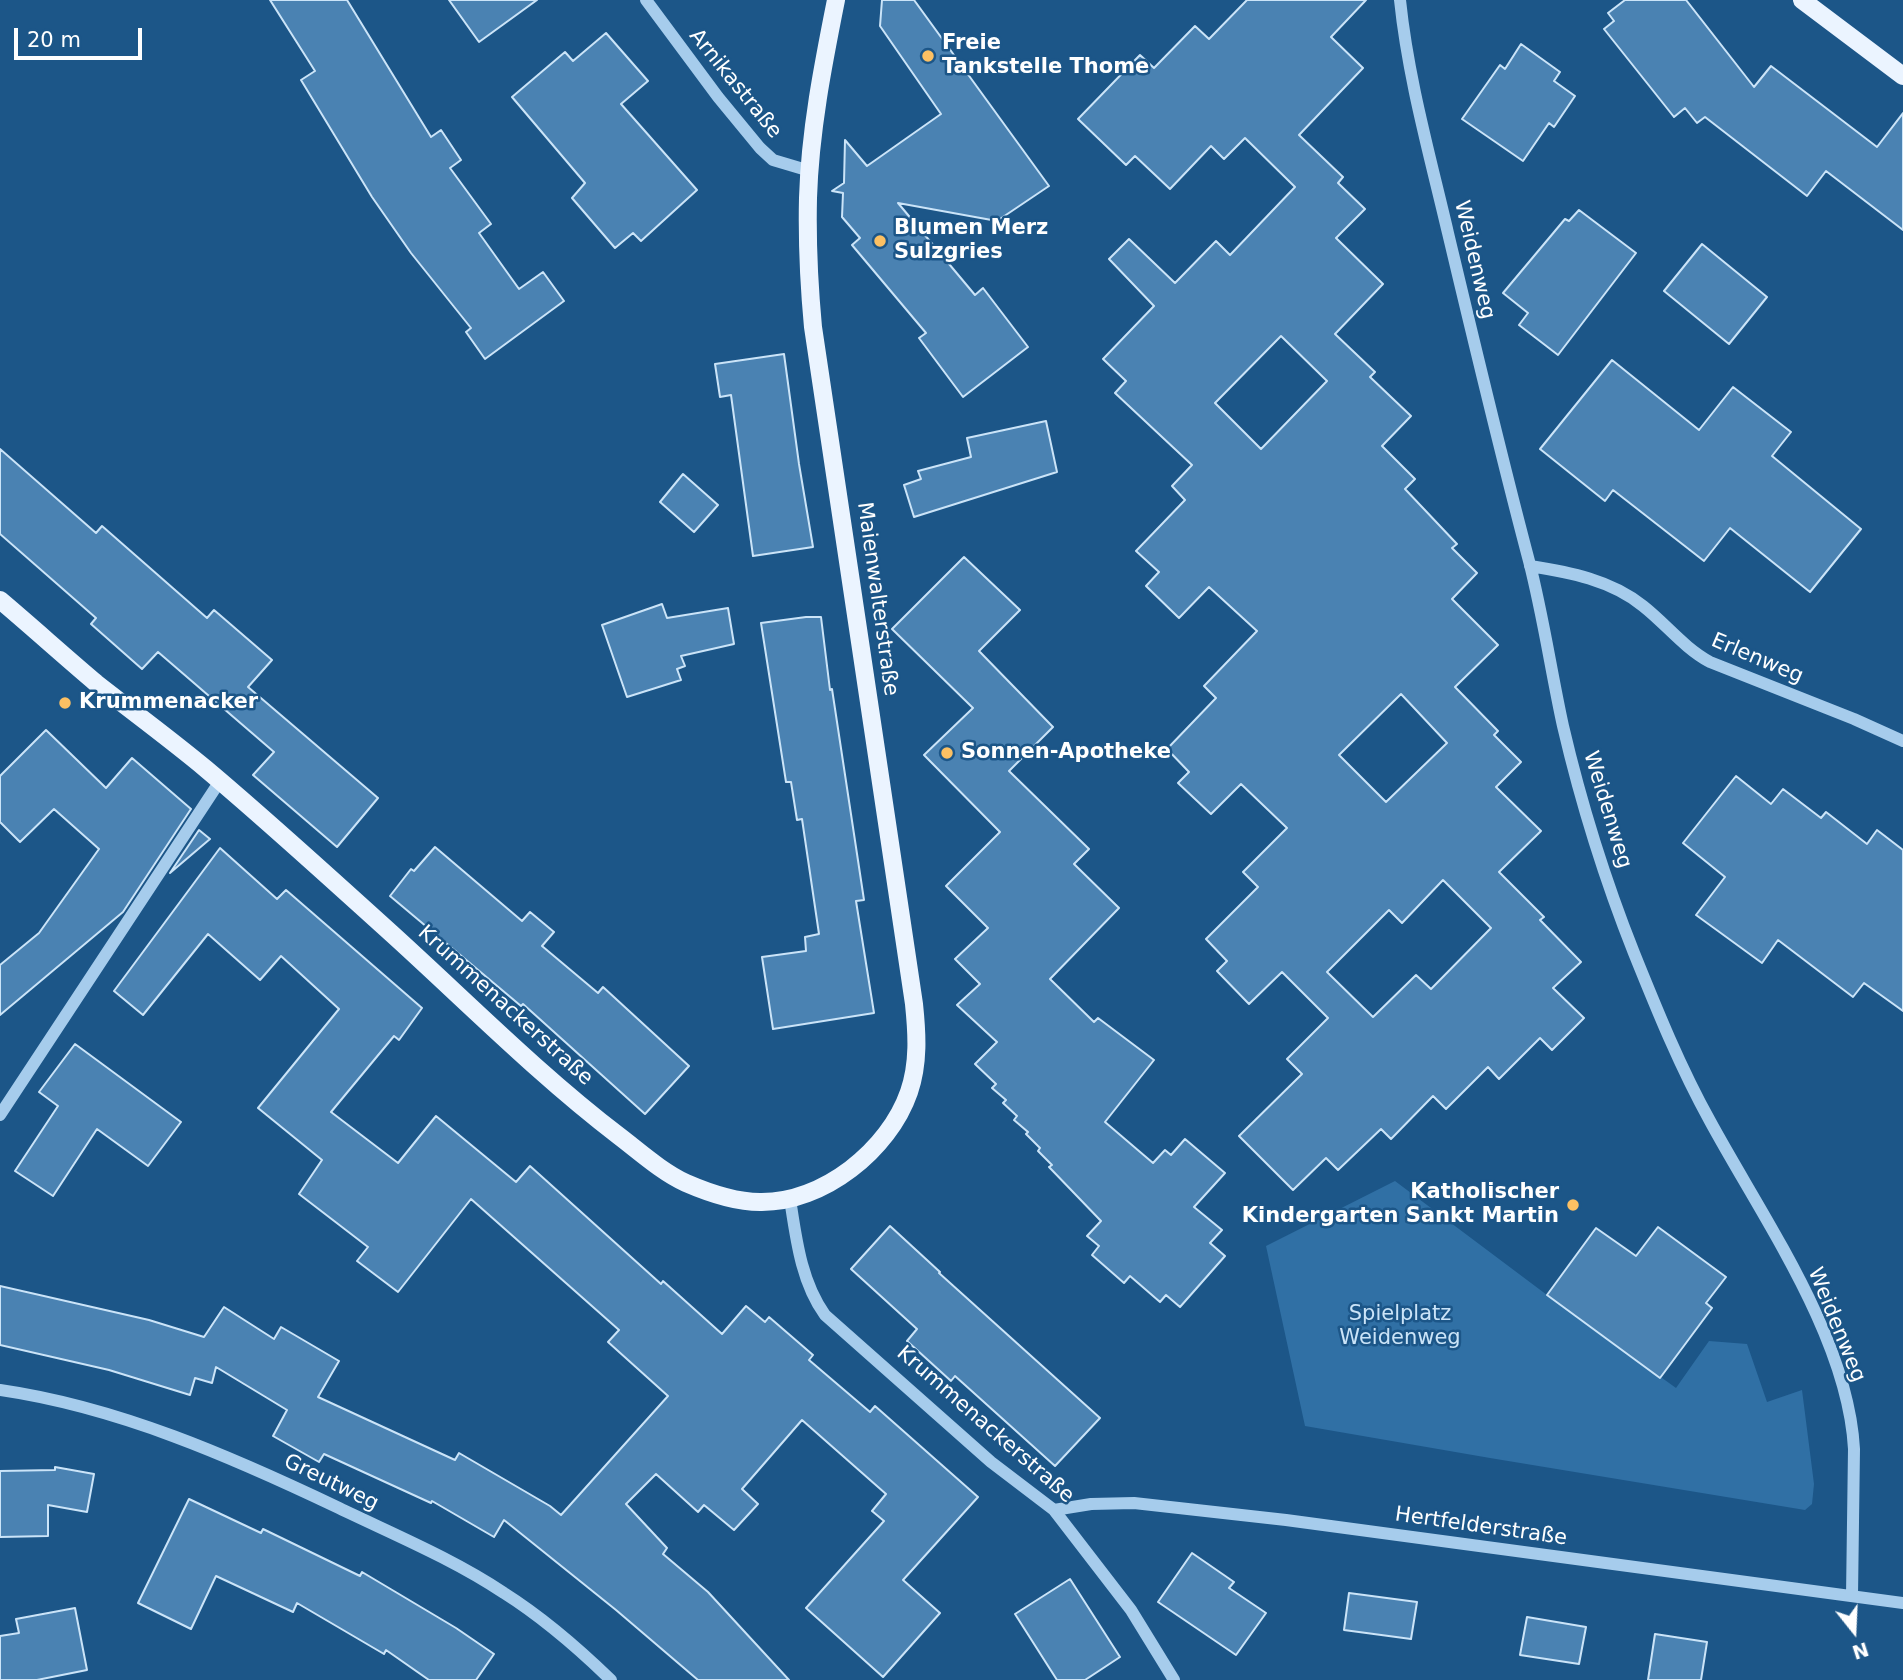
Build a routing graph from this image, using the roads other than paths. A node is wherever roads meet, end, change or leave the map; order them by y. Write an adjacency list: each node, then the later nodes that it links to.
1 (646, 0): 6 (street, Arnikastraße)
2 (836, 0): 6 (main road, Maienwalterstraße)
3 (1400, 0): 7 (street, Weidenweg)
4 (1801, 0): 5 (main road)
5 (1903, 76)
6 (810, 171): 12 (main road, Maienwalterstraße)
7 (1530, 566): 9 (street, Erlenweg); 16 (street, Weidenweg)
8 (0, 600): 10 (main road, Krummenackerstraße)
9 (1903, 741)
10 (220, 781): 11 (street); 13 (main road, Krummenackerstraße)
11 (0, 1115)
12 (838, 1176): 13 (main road, Krummenackerstraße)
13 (790, 1199): 15 (street, Krummenackerstraße)
14 (0, 1390): 18 (street, Greutweg)
15 (1054, 1510): 16 (street, Hertfelderstraße); 19 (street, Krummenackerstraße)
16 (1852, 1596): 17 (street, Hertfelderstraße)
17 (1903, 1603)
18 (611, 1680)
19 (1174, 1680)

